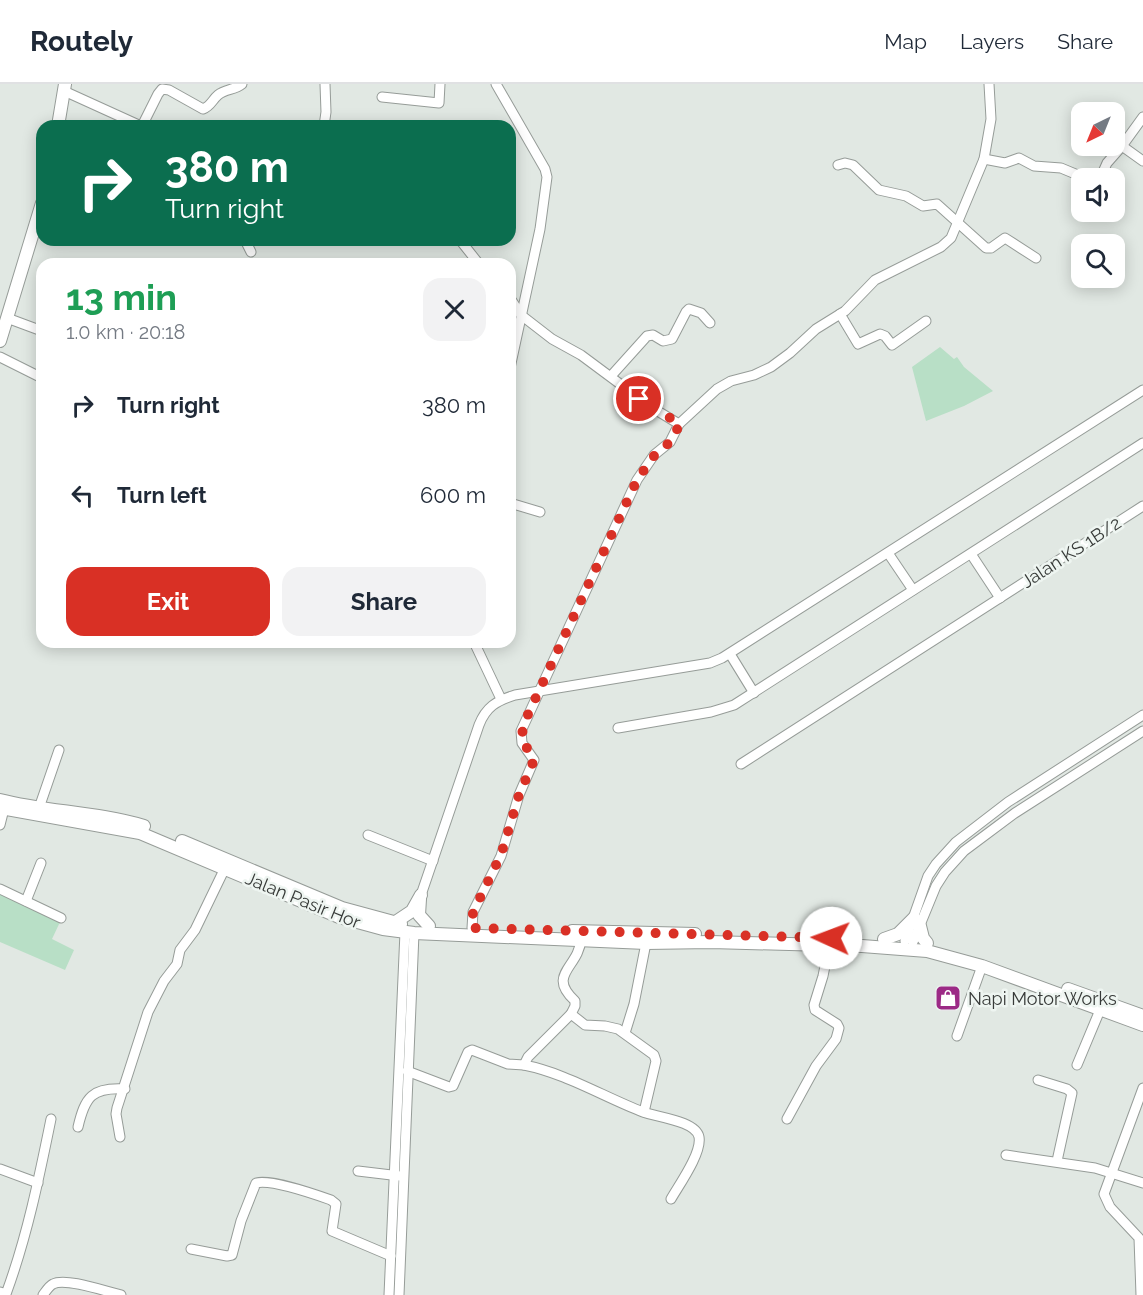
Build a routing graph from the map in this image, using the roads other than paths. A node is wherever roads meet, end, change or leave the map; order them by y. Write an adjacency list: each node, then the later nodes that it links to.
1 (242, 84): 10 (street)
2 (325, 84): 11 (street)
3 (440, 84): 7 (street)
4 (496, 84): 28 (street)
5 (989, 84): 15 (street)
6 (64, 88): 8 (main road); 9 (street)
7 (382, 97)
8 (59, 120)
9 (130, 120)
10 (145, 120)
11 (325, 120)
12 (1142, 121): 13 (street)
13 (1125, 142)
14 (1125, 148): 16 (street)
15 (984, 159): 18 (street); 20 (street)
16 (1143, 161)
17 (838, 165): 20 (street)
18 (1071, 172)
19 (36, 223): 29 (main road)
20 (958, 224): 25 (street); 27 (street)
21 (248, 246): 23 (street)
22 (465, 246): 24 (street)
23 (251, 252)
24 (474, 258)
25 (1036, 258)
26 (516, 307): 28 (street)
27 (840, 314): 30 (street); 39 (street)
28 (521, 315): 33 (street); 37 (street)
29 (8, 318): 32 (street); 34 (main road)
30 (926, 321)
31 (710, 323): 37 (street)
32 (36, 329)
33 (516, 339)
34 (0, 341)
35 (0, 357): 36 (street)
36 (36, 375)
37 (611, 376): 39 (street)
38 (1143, 390): 44 (street)
39 (680, 424): 50 (street)
40 (1143, 443): 45 (street)
41 (516, 505): 43 (street)
42 (1143, 506): 47 (street, Jalan KS 1B/2)
43 (540, 512)
44 (888, 553): 46 (street); 49 (street)
45 (971, 554): 46 (street); 47 (street)
46 (913, 591): 51 (street)
47 (1000, 598): 59 (street, Jalan KS 1B/2)
48 (477, 648): 52 (street)
49 (730, 654): 50 (street); 51 (street)
50 (541, 690): 52 (street); 74 (street)
51 (754, 693): 54 (street)
52 (501, 699): 64 (street)
53 (1143, 715): 56 (street)
54 (618, 728)
55 (1143, 731): 58 (street)
56 (1092, 748): 58 (street); 71 (street)
57 (59, 750): 61 (street)
58 (1099, 759): 71 (street)
59 (741, 764)
60 (1, 806): 61 (main road, Jalan Pasir Hor); 62 (street); 66 (main road, Jalan Pasir Hor)
61 (39, 808): 72 (main road, Jalan Pasir Hor)
62 (0, 825)
63 (368, 835): 64 (street)
64 (433, 861): 68 (street)
65 (41, 863): 69 (street)
66 (225, 868): 75 (main road, Jalan Pasir Hor); 93 (street)
67 (0, 889): 69 (street)
68 (422, 895): 72 (main road); 73 (main road)
69 (26, 901): 70 (street)
70 (61, 918)
71 (917, 922): 77 (main road); 78 (street); 80 (main road)
72 (394, 923): 73 (main road, Jalan Pasir Hor)
73 (429, 926): 74 (main road, Jalan Pasir Hor)
74 (472, 928): 77 (main road, Jalan Pasir Hor)
75 (410, 933): 76 (main road, Jalan Pasir Hor); 91 (street); 105 (street)
76 (581, 939): 79 (main road, Jalan Pasir Hor); 84 (street)
77 (884, 939): 78 (main road, Jalan Pasir Hor)
78 (909, 941): 80 (main road, Jalan Pasir Hor)
79 (646, 943): 81 (main road, Jalan Pasir Hor); 87 (street)
80 (927, 944): 85 (main road, Jalan Pasir Hor)
81 (829, 946): 82 (main road, Jalan Pasir Hor); 97 (street)
82 (982, 966): 83 (main road, Jalan Pasir Hor); 88 (street)
83 (1100, 1010): 86 (main road, Jalan Pasir Hor); 90 (street)
84 (570, 1014): 87 (street); 89 (street)
85 (1143, 1016)
86 (1143, 1025)
87 (626, 1033): 95 (street)
88 (957, 1036)
89 (524, 1065): 91 (street); 95 (street)
90 (1077, 1065)
91 (407, 1071): 105 (street)
92 (1038, 1080): 101 (street)
93 (124, 1089): 98 (street); 99 (street)
94 (1143, 1089): 104 (street)
95 (644, 1112): 108 (street)
96 (51, 1119): 107 (street)
97 (787, 1119)
98 (78, 1127)
99 (120, 1137)
100 (1006, 1155): 101 (street)
101 (1056, 1161): 104 (street)
102 (0, 1169): 107 (street)
103 (358, 1171): 105 (street)
104 (1111, 1172): 106 (street); 116 (street)
105 (399, 1176): 110 (street); 115 (street)
106 (1143, 1183)
107 (38, 1184): 111 (street)
108 (671, 1199)
109 (191, 1249): 110 (street)
110 (391, 1256): 114 (street)
111 (6, 1294)
112 (43, 1295): 113 (street)
113 (121, 1295)
114 (389, 1295)
115 (399, 1295)
116 (1141, 1295)

